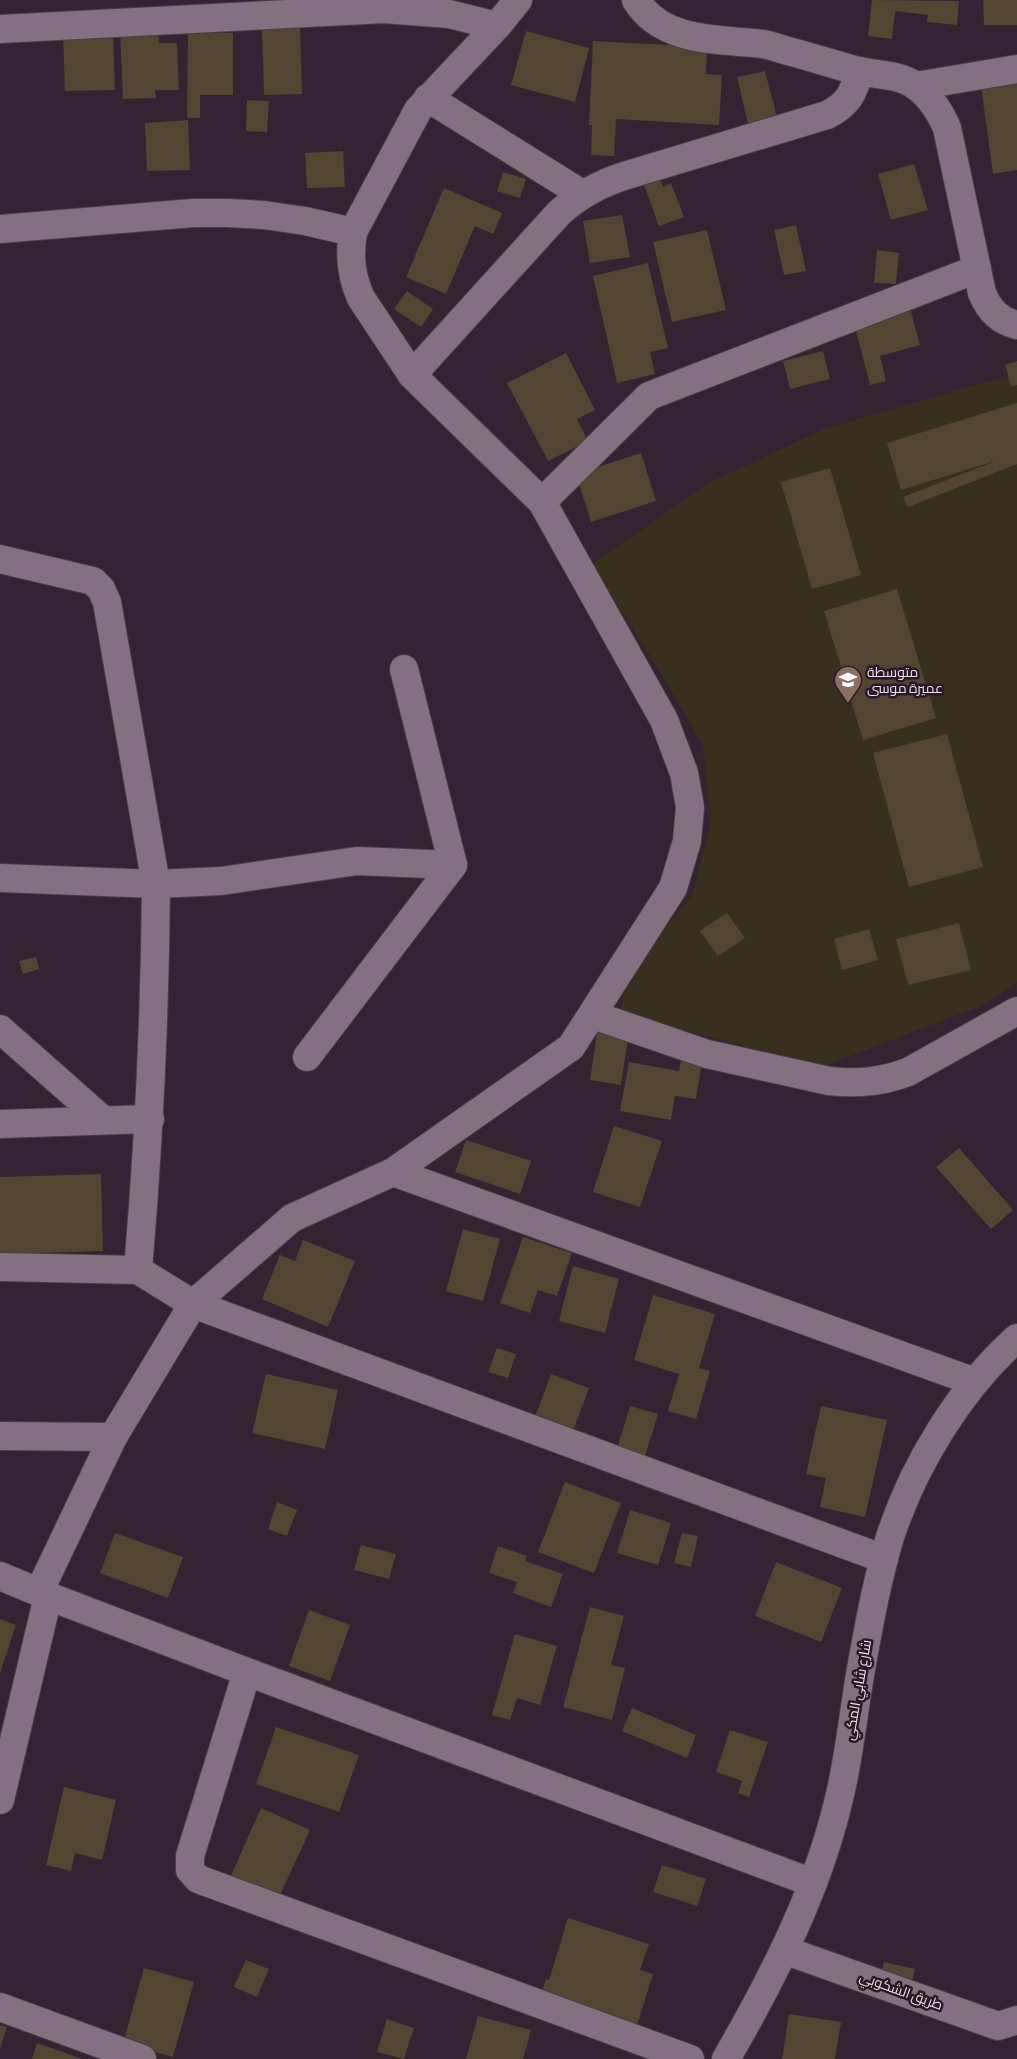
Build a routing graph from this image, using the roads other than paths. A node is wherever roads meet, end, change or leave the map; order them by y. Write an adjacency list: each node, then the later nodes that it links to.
1 (518, 0): 4 (street)
2 (636, 0): 7 (street)
3 (391, 5): 4 (street); 5 (street)
4 (497, 26): 9 (street)
5 (0, 29)
6 (1017, 69): 8 (street)
7 (860, 71): 8 (street); 10 (street)
8 (916, 86): 13 (street)
9 (428, 98): 10 (street); 12 (street)
10 (582, 194): 15 (street)
11 (0, 229): 12 (street)
12 (353, 232): 15 (street)
13 (977, 269): 14 (street); 16 (street)
14 (1017, 325)
15 (412, 375): 16 (street)
16 (542, 502): 23 (street)
17 (0, 559): 21 (street)
18 (404, 669): 19 (street)
19 (454, 865): 21 (street); 25 (street)
20 (0, 878): 21 (street)
21 (156, 884): 26 (street)
22 (1017, 1010): 23 (street)
23 (593, 1015): 29 (street)
24 (0, 1029): 27 (street)
25 (307, 1057)
26 (150, 1119): 27 (street); 31 (street)
27 (103, 1120): 28 (street)
28 (0, 1124)
29 (393, 1172): 32 (street); 34 (street)
30 (0, 1267): 31 (street)
31 (138, 1270): 32 (street)
32 (193, 1304): 36 (street); 37 (street)
33 (1017, 1338): 34 (street, شارع شابي المكي)
34 (974, 1382): 37 (street, شارع شابي المكي)
35 (0, 1436): 36 (street)
36 (113, 1437): 39 (street)
37 (884, 1558): 42 (street, شارع شابي المكي)
38 (0, 1576): 39 (street)
39 (44, 1594): 40 (street); 41 (street)
40 (247, 1672): 42 (street); 47 (street)
41 (0, 1800)
42 (813, 1882): 43 (street, شارع شابي المكي)
43 (784, 1950): 45 (street, طريق الشكوبي); 48 (street, شارع شابي المكي)
44 (0, 2007): 46 (street)
45 (1017, 2020)
46 (142, 2059)
47 (690, 2059)
48 (726, 2059)

